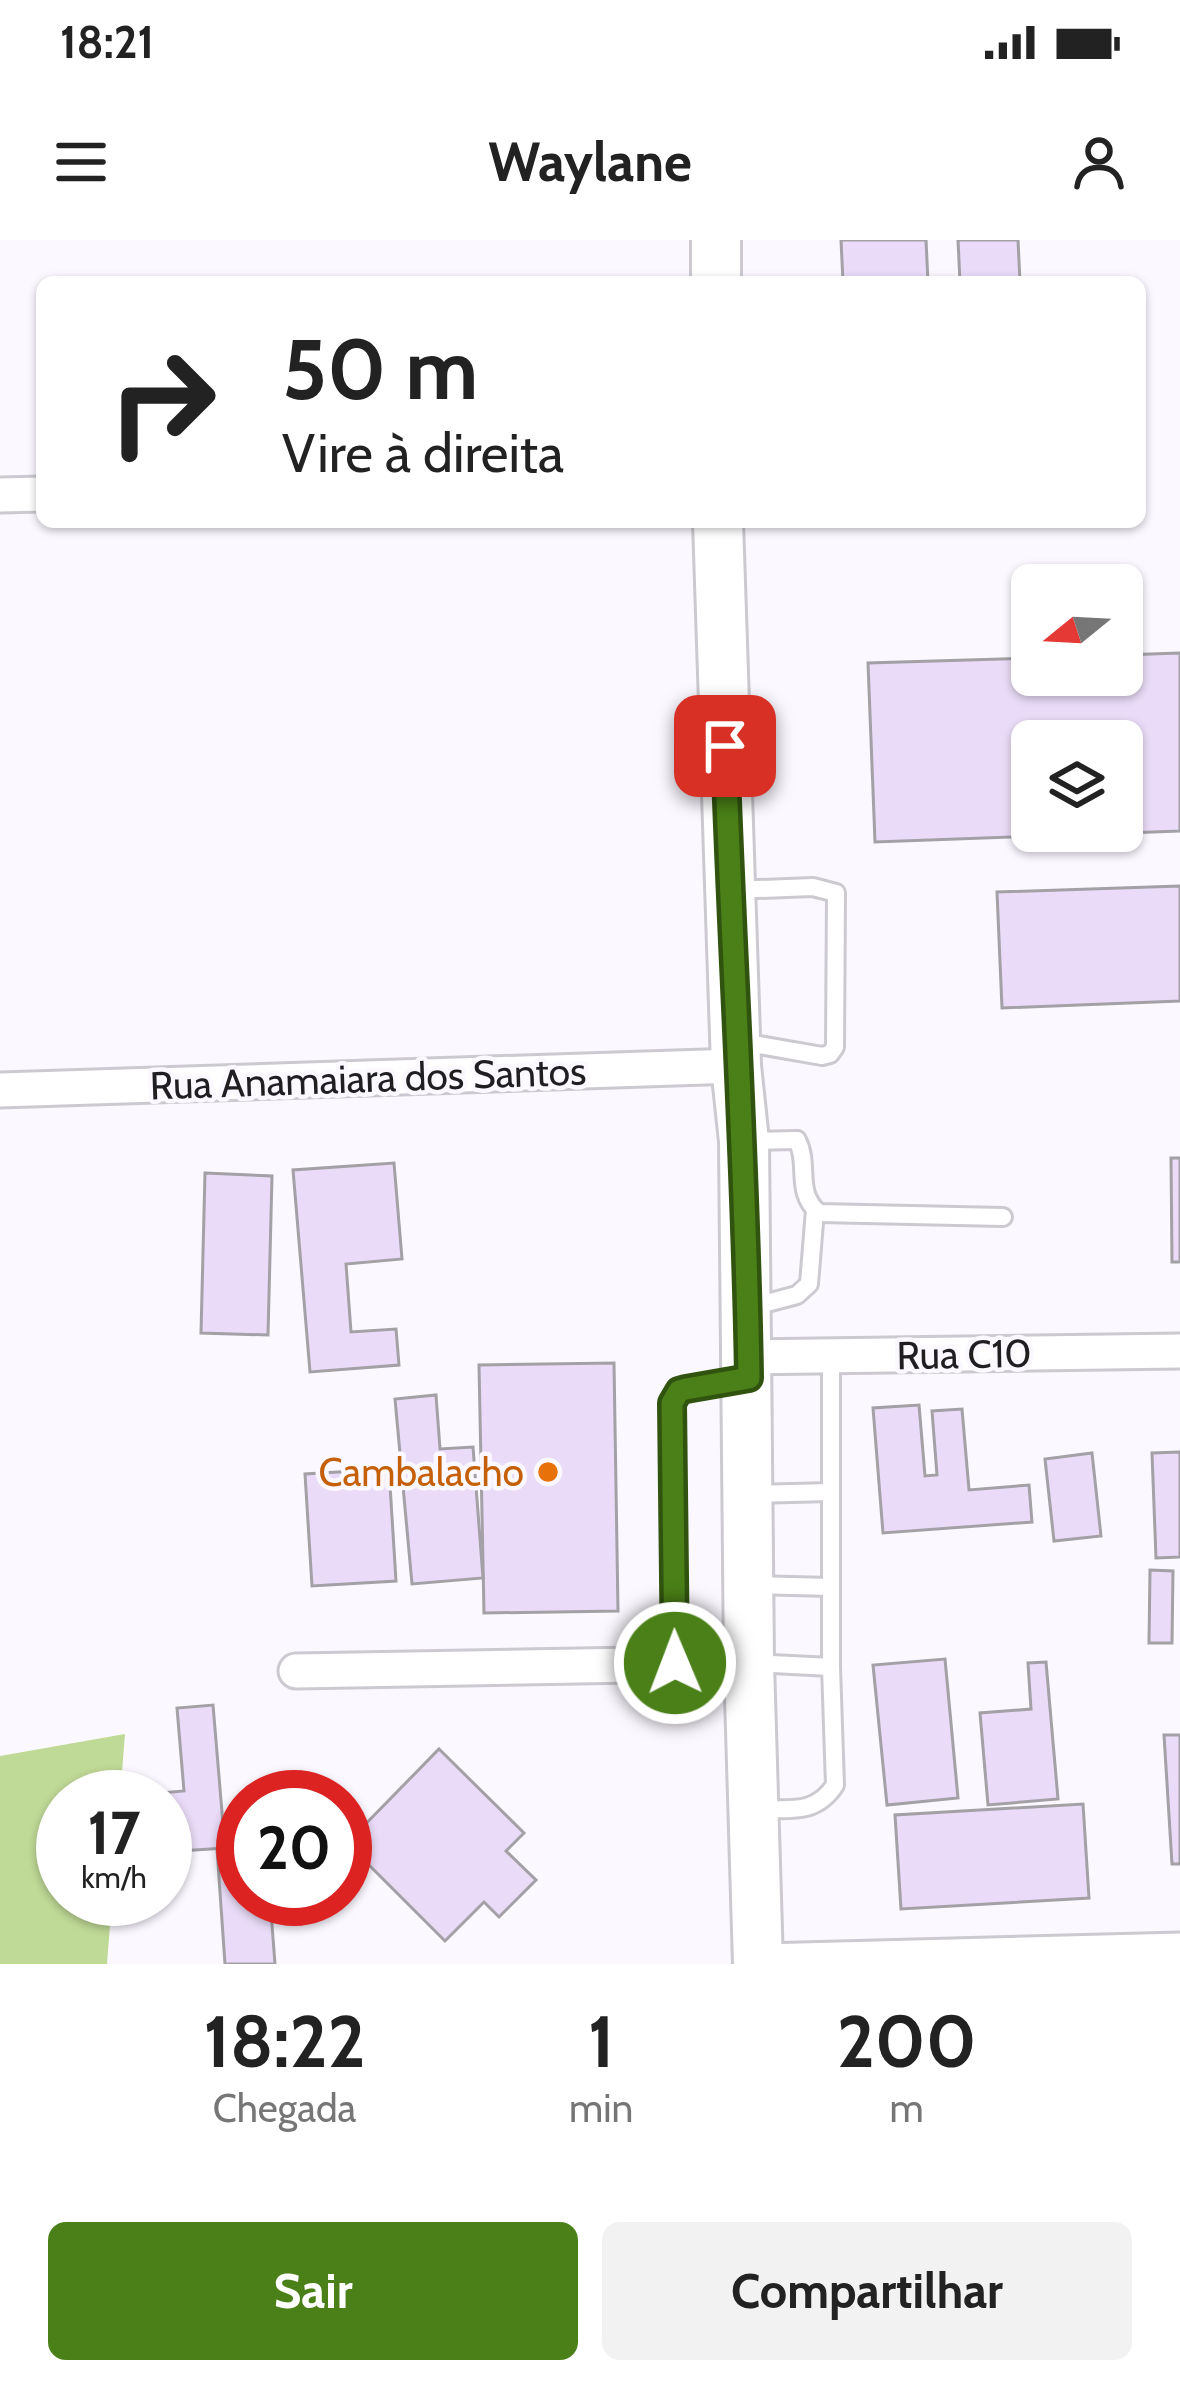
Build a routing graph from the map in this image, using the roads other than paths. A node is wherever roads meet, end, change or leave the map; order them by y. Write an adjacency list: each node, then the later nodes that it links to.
1 (716, 240): 2 (street)
2 (716, 276)
3 (36, 494): 4 (street)
4 (0, 495)
5 (718, 528): 6 (street)
6 (730, 890): 7 (street); 7 (lane)
7 (736, 1053): 8 (street, Rua Anamaiara dos Santos); 9 (street)
8 (0, 1090)
9 (744, 1142): 10 (lane); 12 (street)
10 (815, 1210): 11 (lane); 12 (lane)
11 (1003, 1217)
12 (748, 1308): 15 (street)
13 (1180, 1351): 14 (street, Rua C10)
14 (831, 1356): 15 (street, Rua C10); 16 (lane)
15 (749, 1367): 17 (street); 20 (lane)
16 (831, 1492): 17 (lane); 19 (lane)
17 (748, 1494): 18 (street)
18 (749, 1584): 19 (lane); 21 (street)
19 (831, 1587): 22 (lane)
20 (675, 1663): 21 (street); 23 (street)
21 (749, 1663): 22 (lane); 24 (street)
22 (831, 1667): 24 (lane)
23 (296, 1671)
24 (753, 1809): 26 (street)
25 (1180, 1950): 26 (street)
26 (758, 1963)

